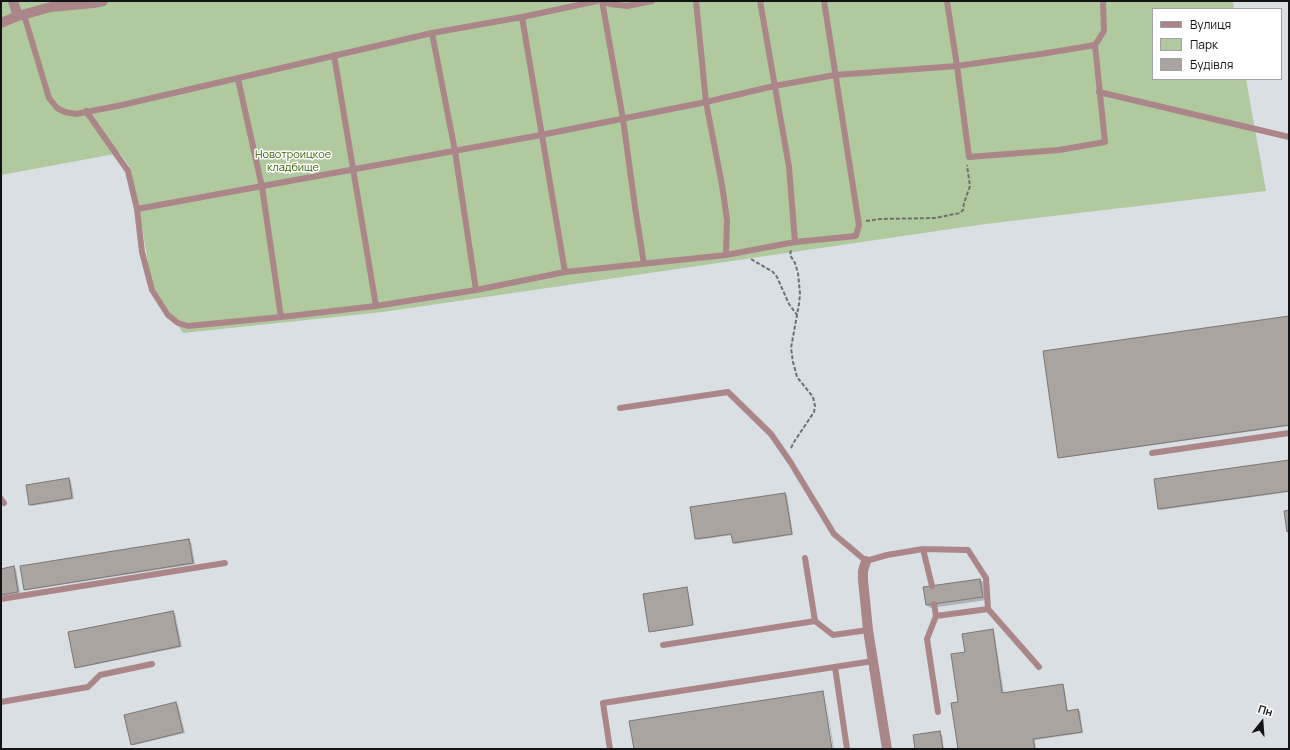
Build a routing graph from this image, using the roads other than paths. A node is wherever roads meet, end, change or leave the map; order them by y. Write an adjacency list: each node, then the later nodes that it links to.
1 (13, 1): 12 (street)
2 (597, 1): 13 (lane)
3 (602, 1): 4 (lane); 25 (lane)
4 (652, 1)
5 (696, 1): 23 (lane)
6 (760, 1): 21 (lane)
7 (824, 1): 19 (lane)
8 (947, 1): 18 (lane)
9 (1103, 1): 16 (lane)
10 (96, 2): 11 (street)
11 (50, 4): 12 (street)
12 (21, 16): 14 (street); 24 (lane)
13 (522, 17): 15 (lane); 26 (lane)
14 (1, 24)
15 (432, 34): 17 (lane); 28 (lane)
16 (1095, 45): 18 (lane); 22 (lane)
17 (334, 56): 20 (lane); 29 (lane)
18 (958, 66): 19 (lane); 22 (lane)
19 (835, 75): 21 (lane); 32 (lane)
20 (238, 78): 24 (lane); 30 (lane)
21 (774, 86): 23 (lane); 32 (lane)
22 (1099, 92): 27 (lane)
23 (706, 102): 25 (lane); 33 (lane)
24 (86, 111): 31 (lane)
25 (623, 119): 26 (lane); 34 (lane)
26 (541, 135): 28 (lane); 35 (lane)
27 (1289, 137)
28 (455, 151): 29 (lane); 36 (lane)
29 (353, 169): 30 (lane); 37 (lane)
30 (262, 187): 31 (lane); 38 (lane)
31 (137, 209): 38 (lane)
32 (795, 242): 33 (lane)
33 (726, 255): 34 (lane)
34 (644, 264): 35 (lane)
35 (565, 272): 36 (lane)
36 (476, 290): 37 (lane)
37 (376, 306): 38 (lane)
38 (281, 317)
39 (620, 408): 44 (lane)
40 (1289, 433): 41 (lane)
41 (1152, 452)
42 (923, 549): 44 (lane); 46 (lane); 49 (lane)
43 (804, 558): 51 (lane)
44 (866, 562): 52 (street)
45 (226, 563): 47 (lane)
46 (932, 586)
47 (1, 599)
48 (934, 604): 50 (lane)
49 (988, 609): 50 (lane); 57 (lane)
50 (936, 616): 59 (lane)
51 (814, 621): 52 (lane); 53 (lane)
52 (868, 630): 54 (street)
53 (663, 645)
54 (873, 661): 56 (lane); 62 (street)
55 (152, 664): 58 (lane)
56 (835, 667): 60 (lane); 61 (lane)
57 (1039, 667)
58 (1, 702)
59 (938, 712)
60 (610, 749)
61 (847, 749)
62 (887, 749)

